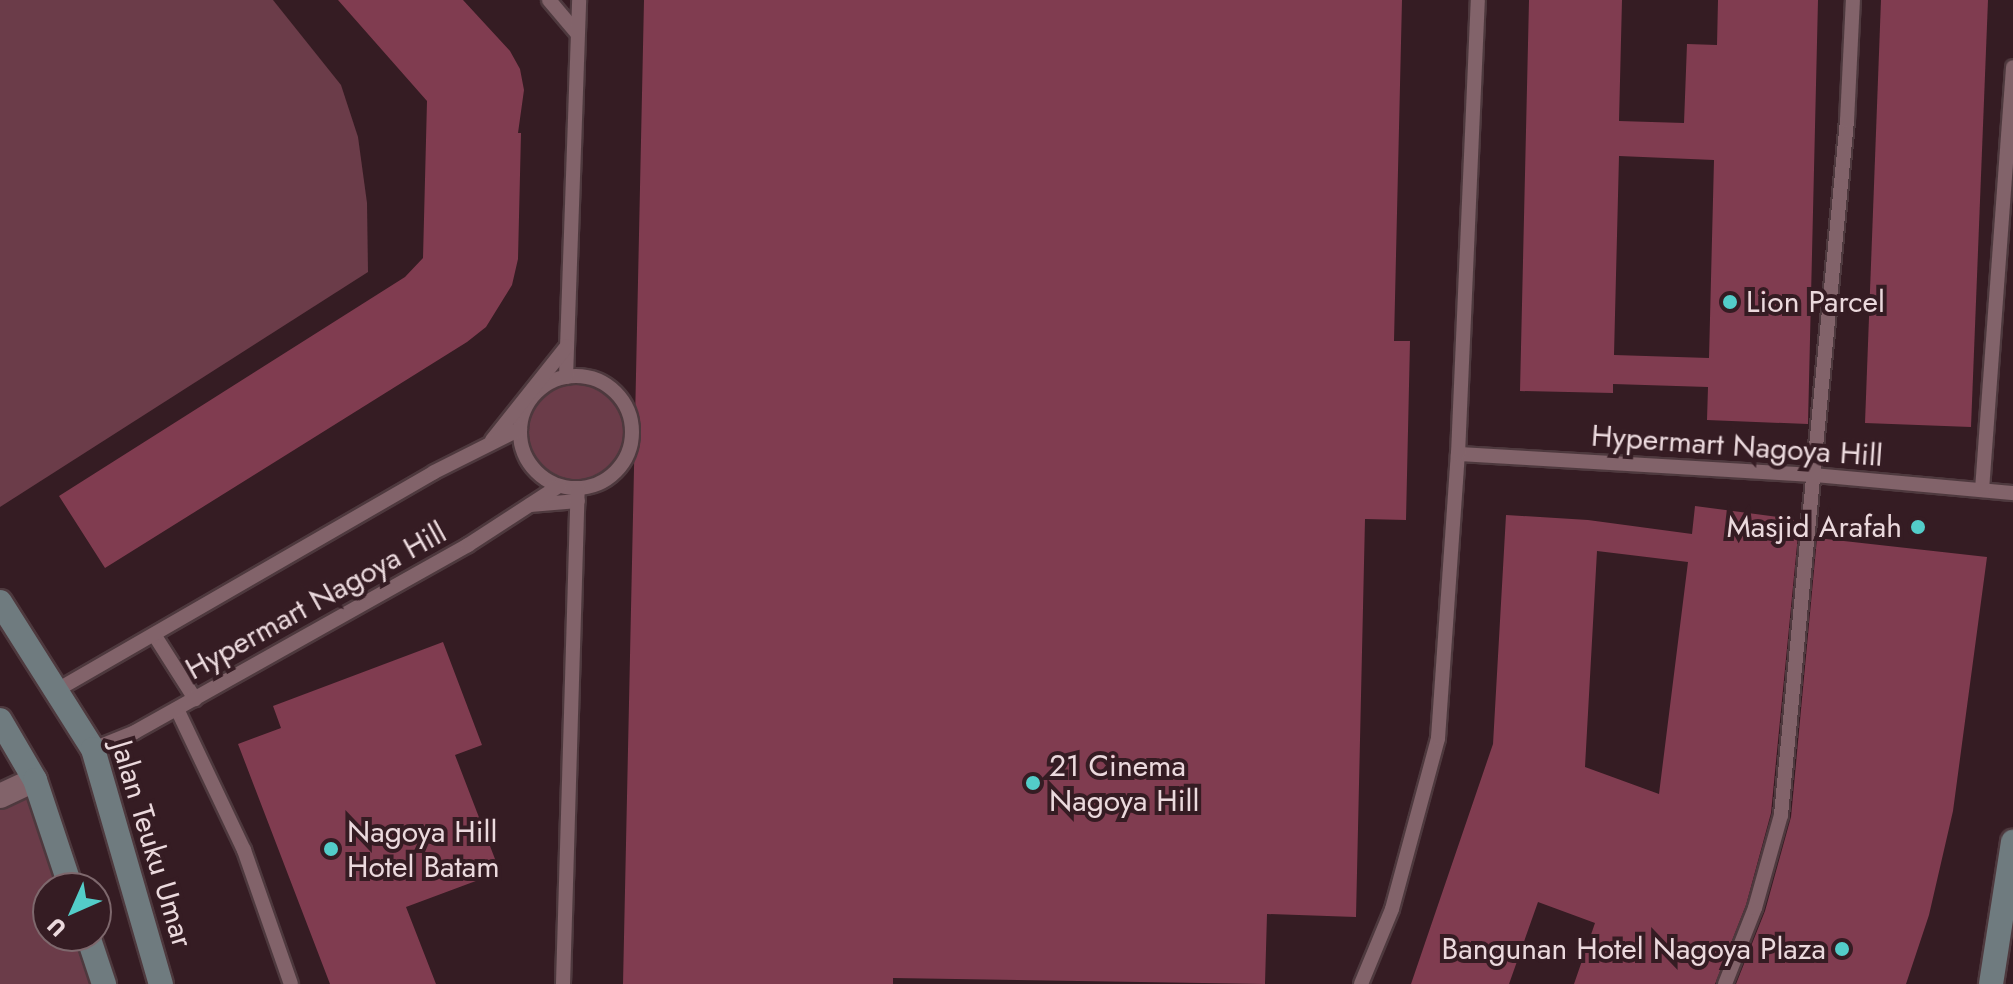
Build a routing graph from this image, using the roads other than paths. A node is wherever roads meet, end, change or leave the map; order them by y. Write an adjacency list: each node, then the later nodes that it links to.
1 (549, 0): 5 (lane)
2 (579, 0): 5 (lane)
3 (1478, 0): 11 (lane)
4 (1853, 0): 12 (lane)
5 (576, 32): 7 (lane)
6 (2013, 67): 14 (lane)
7 (567, 346): 8 (lane); 10 (lane)
8 (566, 377): 9 (lane); 16 (lane)
9 (520, 429): 10 (lane, Hypermart Nagoya Hill); 13 (lane)
10 (487, 447): 19 (lane, Hypermart Nagoya Hill)
11 (1458, 454): 12 (lane, Hypermart Nagoya Hill); 34 (lane)
12 (1814, 475): 14 (lane, Hypermart Nagoya Hill); 35 (lane)
13 (559, 486): 16 (lane); 17 (lane, Hypermart Nagoya Hill)
14 (1982, 490): 15 (lane, Hypermart Nagoya Hill)
15 (2013, 493)
16 (578, 495): 17 (lane); 33 (lane)
17 (528, 505): 21 (lane, Hypermart Nagoya Hill)
18 (0, 602): 20 (main road, Jalan Teuku Umar)
19 (155, 636): 20 (lane, Hypermart Nagoya Hill); 21 (lane)
20 (57, 690): 24 (main road, Jalan Teuku Umar)
21 (195, 699): 22 (lane, Hypermart Nagoya Hill)
22 (177, 709): 24 (lane, Hypermart Nagoya Hill); 32 (lane)
23 (0, 720): 25 (main road)
24 (93, 749): 31 (main road, Jalan Teuku Umar)
25 (35, 780): 26 (street); 28 (main road)
26 (0, 796)
27 (2013, 842): 36 (main road)
28 (66, 872)
29 (93, 952): 30 (main road)
30 (104, 984)
31 (161, 984)
32 (291, 984)
33 (563, 984)
34 (1361, 984)
35 (1725, 984)
36 (1991, 984)

